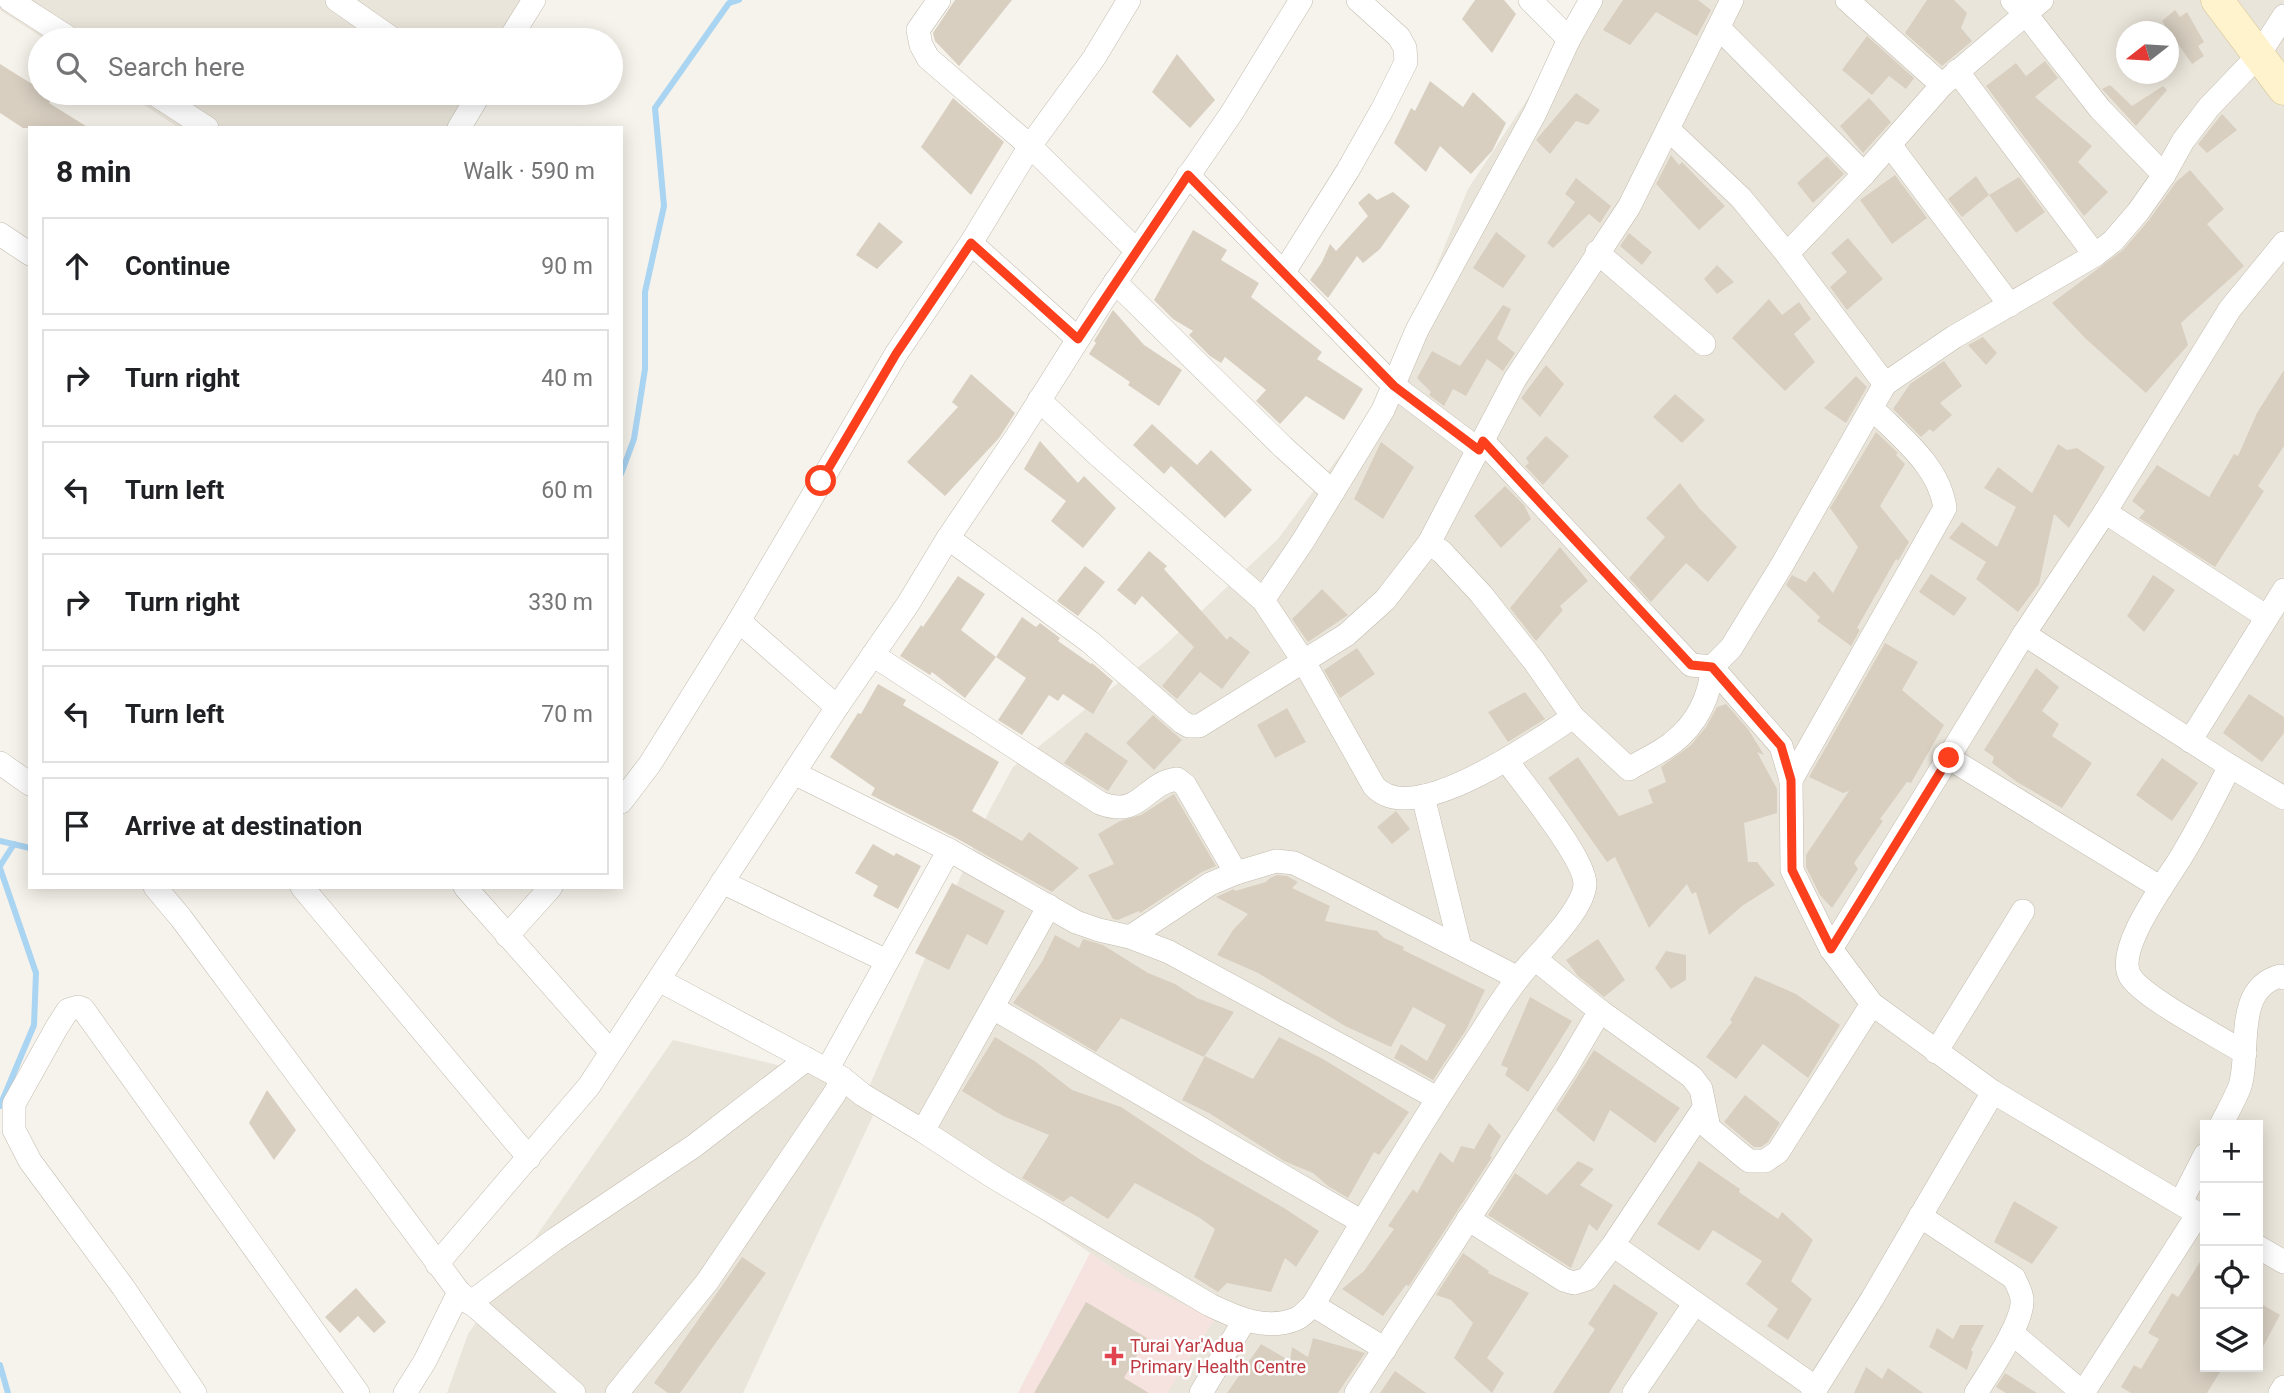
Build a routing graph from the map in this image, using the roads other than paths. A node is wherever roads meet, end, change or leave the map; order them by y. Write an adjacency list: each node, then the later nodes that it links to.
1 (10, 0): 15 (street)
2 (337, 0): 16 (street)
3 (534, 0): 17 (street)
4 (939, 0): 29 (street)
5 (1129, 0): 29 (street)
6 (1301, 0): 31 (street)
7 (1357, 0): 41 (street)
8 (1530, 0): 19 (street)
9 (1591, 0): 19 (street)
10 (1732, 0): 18 (street)
11 (1847, 0): 21 (street)
12 (2217, 0): 20 (street)
13 (2026, 4): 21 (street); 32 (street)
14 (2284, 16): 20 (street)
15 (53, 28)
16 (377, 28)
17 (516, 28)
18 (1720, 29): 27 (street); 30 (street)
19 (1569, 39): 47 (street)
20 (2258, 56): 22 (street); 32 (street)
21 (1949, 78): 28 (street); 40 (street)
22 (2284, 89)
23 (172, 105): 25 (street)
24 (470, 105): 26 (street)
25 (204, 126)
26 (460, 126)
27 (1668, 129): 37 (street); 39 (street)
28 (1889, 145): 30 (street); 43 (street)
29 (1030, 146): 34 (street); 36 (street)
30 (1864, 174): 39 (street)
31 (1188, 175): 36 (street); 41 (street)
32 (2164, 175): 40 (street)
33 (0, 234): 38 (street)
34 (971, 243): 44 (street); 58 (street)
35 (2284, 243): 52 (street)
36 (1136, 250): 42 (street)
37 (1597, 252): 45 (street); 50 (street)
38 (28, 253)
39 (1787, 254): 46 (street)
40 (2095, 255): 43 (street)
41 (1284, 272): 47 (street)
42 (1115, 282): 44 (street); 51 (street)
43 (2010, 305): 46 (street)
44 (1078, 339): 48 (street)
45 (1704, 344)
46 (1885, 384): 49 (street)
47 (1394, 386): 50 (street); 51 (street)
48 (1039, 400): 53 (street); 56 (street)
49 (1872, 408): 62 (street); 71 (street)
50 (1481, 445): 54 (street); 62 (street)
51 (1333, 492): 56 (street)
52 (2105, 512): 57 (street); 59 (street)
53 (948, 538): 60 (street); 61 (street)
54 (1429, 543): 61 (street); 64 (street)
55 (2284, 590): 57 (street)
56 (1263, 600): 61 (street)
57 (2267, 617): 65 (street)
58 (739, 621): 63 (street); 75 (street)
59 (2024, 634): 65 (street); 66 (street)
60 (873, 655): 63 (street); 77 (street)
61 (1304, 662): 73 (street)
62 (1712, 667): 64 (street); 71 (street)
63 (837, 707): 70 (street)
64 (1573, 717): 67 (street)
65 (2190, 741): 69 (street)
66 (1949, 758): 79 (street); 89 (street)
67 (1506, 760): 73 (street); 90 (street)
68 (0, 763): 72 (street)
69 (2230, 766): 74 (street); 79 (street)
70 (794, 773): 76 (street); 78 (street)
71 (1791, 780): 89 (street)
72 (28, 783)
73 (1423, 796): 88 (street)
74 (2284, 798)
75 (623, 800)
76 (949, 850): 84 (street); 91 (street)
77 (1236, 873): 87 (street); 88 (street)
78 (722, 882): 91 (street); 94 (street)
79 (2161, 888): 100 (street)
80 (157, 889): 117 (street)
81 (304, 889): 108 (street)
82 (467, 889): 86 (street)
83 (549, 889): 86 (street)
84 (1049, 906): 87 (street); 96 (street)
85 (2023, 911): 99 (street)
86 (507, 936): 98 (street)
87 (1130, 937): 104 (street)
88 (1460, 947): 93 (street)
89 (1831, 949): 95 (street)
90 (1535, 959): 93 (street); 97 (street)
91 (887, 961): 102 (street)
92 (2283, 974): 100 (street)
93 (1518, 978): 104 (street)
94 (660, 980): 98 (street); 101 (street)
95 (1872, 1004): 99 (street); 105 (street)
96 (993, 1008): 107 (street); 113 (street)
97 (1600, 1011): 105 (street); 112 (street)
98 (610, 1051): 108 (street)
99 (1936, 1052): 103 (street)
100 (2245, 1053): 106 (street)
101 (807, 1059): 102 (street); 118 (street)
102 (834, 1074): 107 (street); 130 (street)
103 (1993, 1092): 110 (street); 111 (street)
104 (1437, 1098): 113 (street)
105 (1704, 1108): 114 (street)
106 (2223, 1120)
107 (923, 1131): 121 (street)
108 (528, 1158): 117 (street)
109 (2200, 1183): 110 (street)
110 (2195, 1212): 135 (street)
111 (1920, 1216): 122 (street); 125 (street)
112 (1468, 1219): 114 (street); 123 (street)
113 (1362, 1222): 120 (street)
114 (1613, 1245): 119 (street)
115 (2263, 1250): 116 (street)
116 (2284, 1262)
117 (437, 1264): 118 (street)
118 (464, 1298): 128 (street); 129 (street)
119 (1695, 1303): 125 (street); 133 (street)
120 (1313, 1305): 121 (street); 123 (street)
121 (1244, 1321): 131 (street)
122 (2012, 1333): 134 (street); 135 (street)
123 (1385, 1349): 132 (street)
124 (2284, 1387): 136 (street)
125 (1815, 1391)
126 (195, 1393): 127 (street)
127 (358, 1393)
128 (405, 1393)
129 (574, 1393)
130 (617, 1393)
131 (1201, 1393)
132 (1356, 1393)
133 (1634, 1393)
134 (1976, 1393)
135 (2083, 1393)
136 (2280, 1393)

